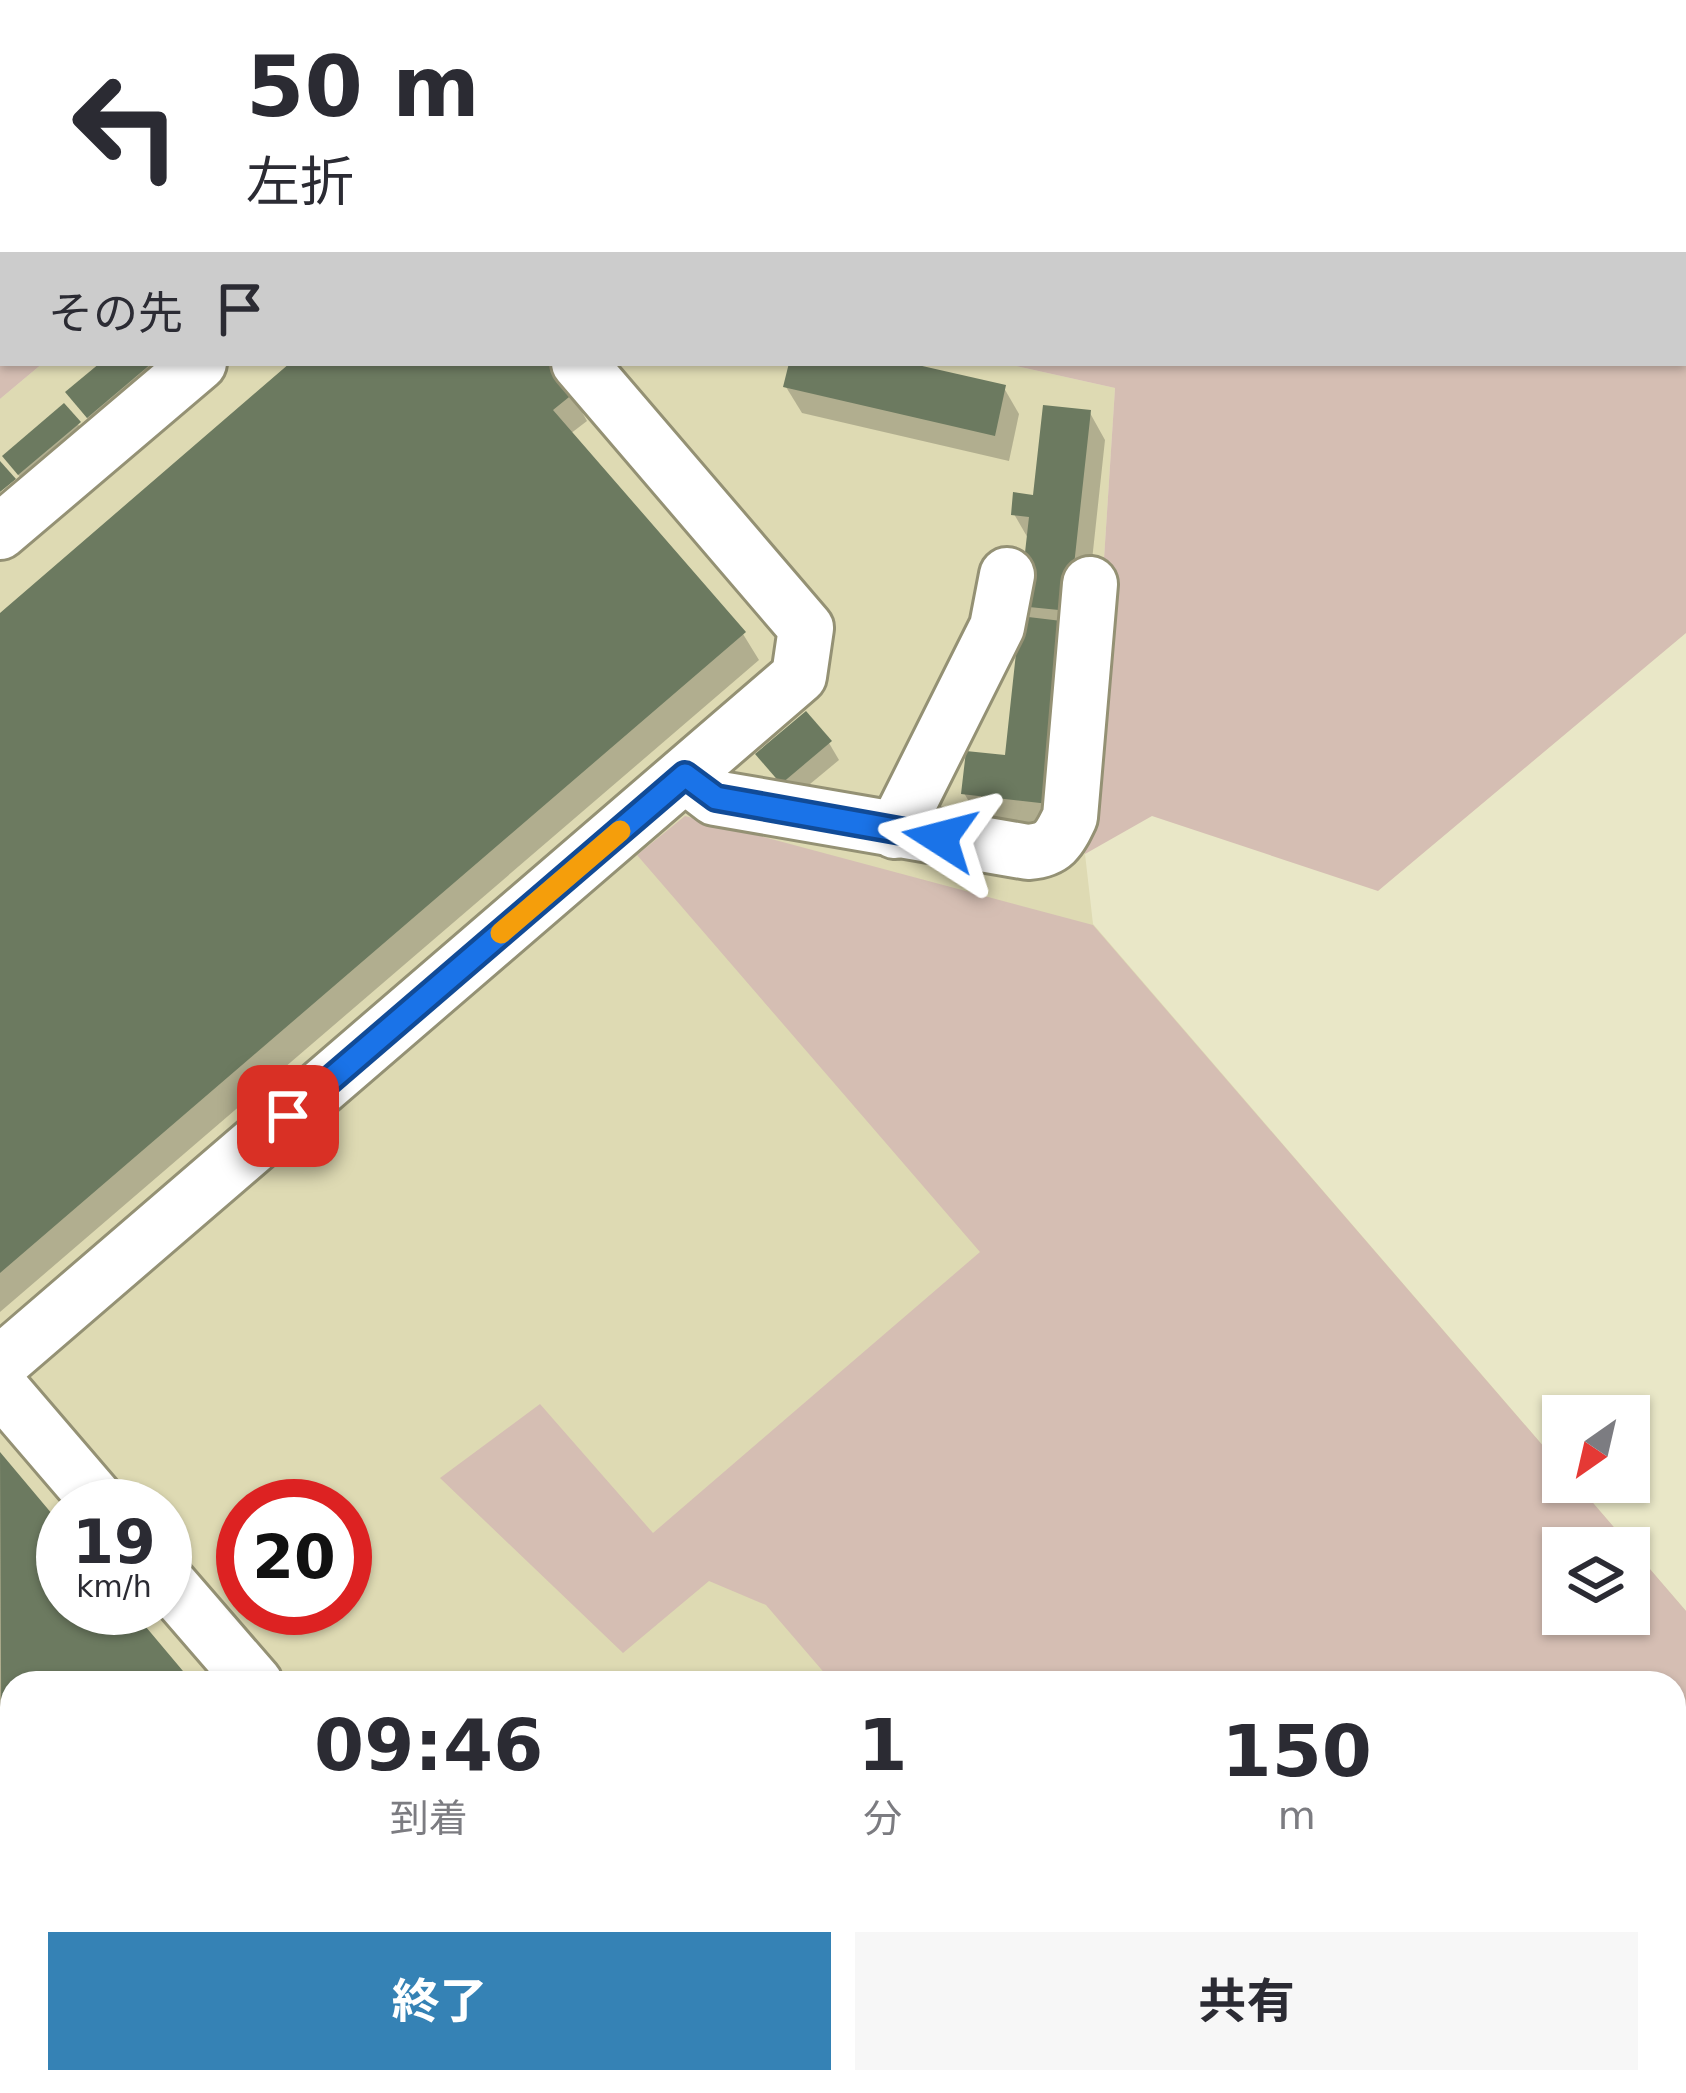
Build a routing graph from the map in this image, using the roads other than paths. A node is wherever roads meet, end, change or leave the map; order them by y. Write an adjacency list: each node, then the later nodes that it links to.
1 (195, 366): 3 (lane)
2 (582, 366): 6 (lane)
3 (0, 532)
4 (1007, 574): 7 (lane)
5 (1090, 584): 7 (lane)
6 (685, 775): 7 (lane); 8 (lane)
7 (895, 831)
8 (0, 1364)
9 (0, 1387): 10 (lane)
10 (79, 1479)
11 (192, 1610): 12 (lane)
12 (245, 1671)

